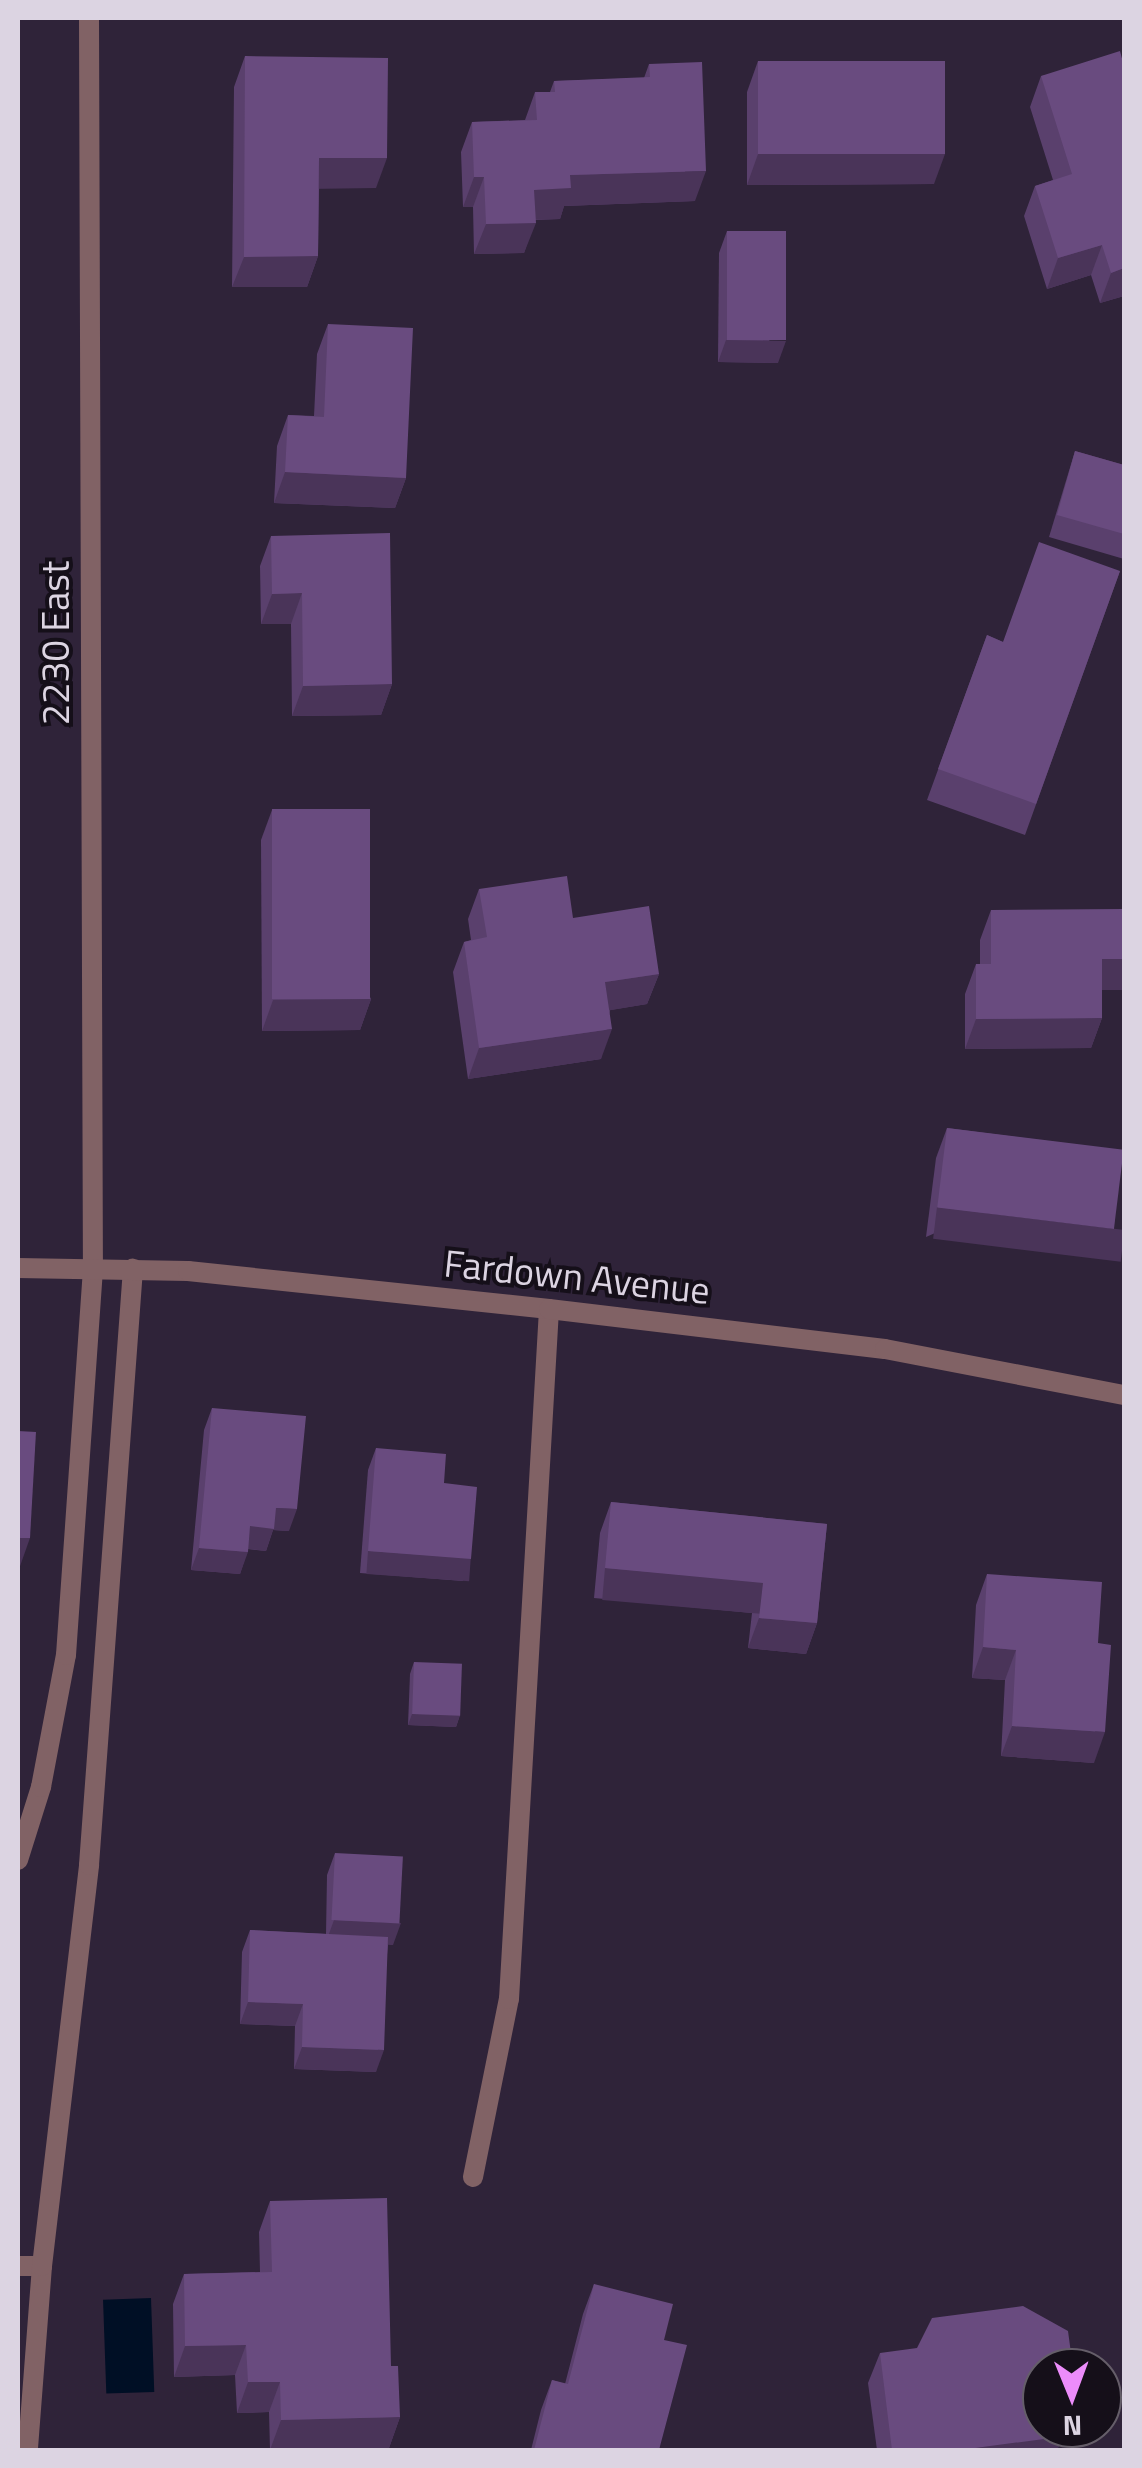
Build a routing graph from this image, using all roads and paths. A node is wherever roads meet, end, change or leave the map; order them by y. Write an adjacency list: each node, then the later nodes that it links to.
1 (89, 18): 3 (street, 2230 East)
2 (18, 1268): 3 (street, Fardown Avenue)
3 (93, 1269): 4 (street, Fardown Avenue); 7 (street, 2230 East)
4 (133, 1269): 5 (street, Fardown Avenue); 10 (street)
5 (549, 1308): 6 (street, Fardown Avenue); 8 (street)
6 (1124, 1395)
7 (18, 1860)
8 (473, 2178)
9 (18, 2266): 10 (street)
10 (42, 2266): 11 (street)
11 (28, 2450)

